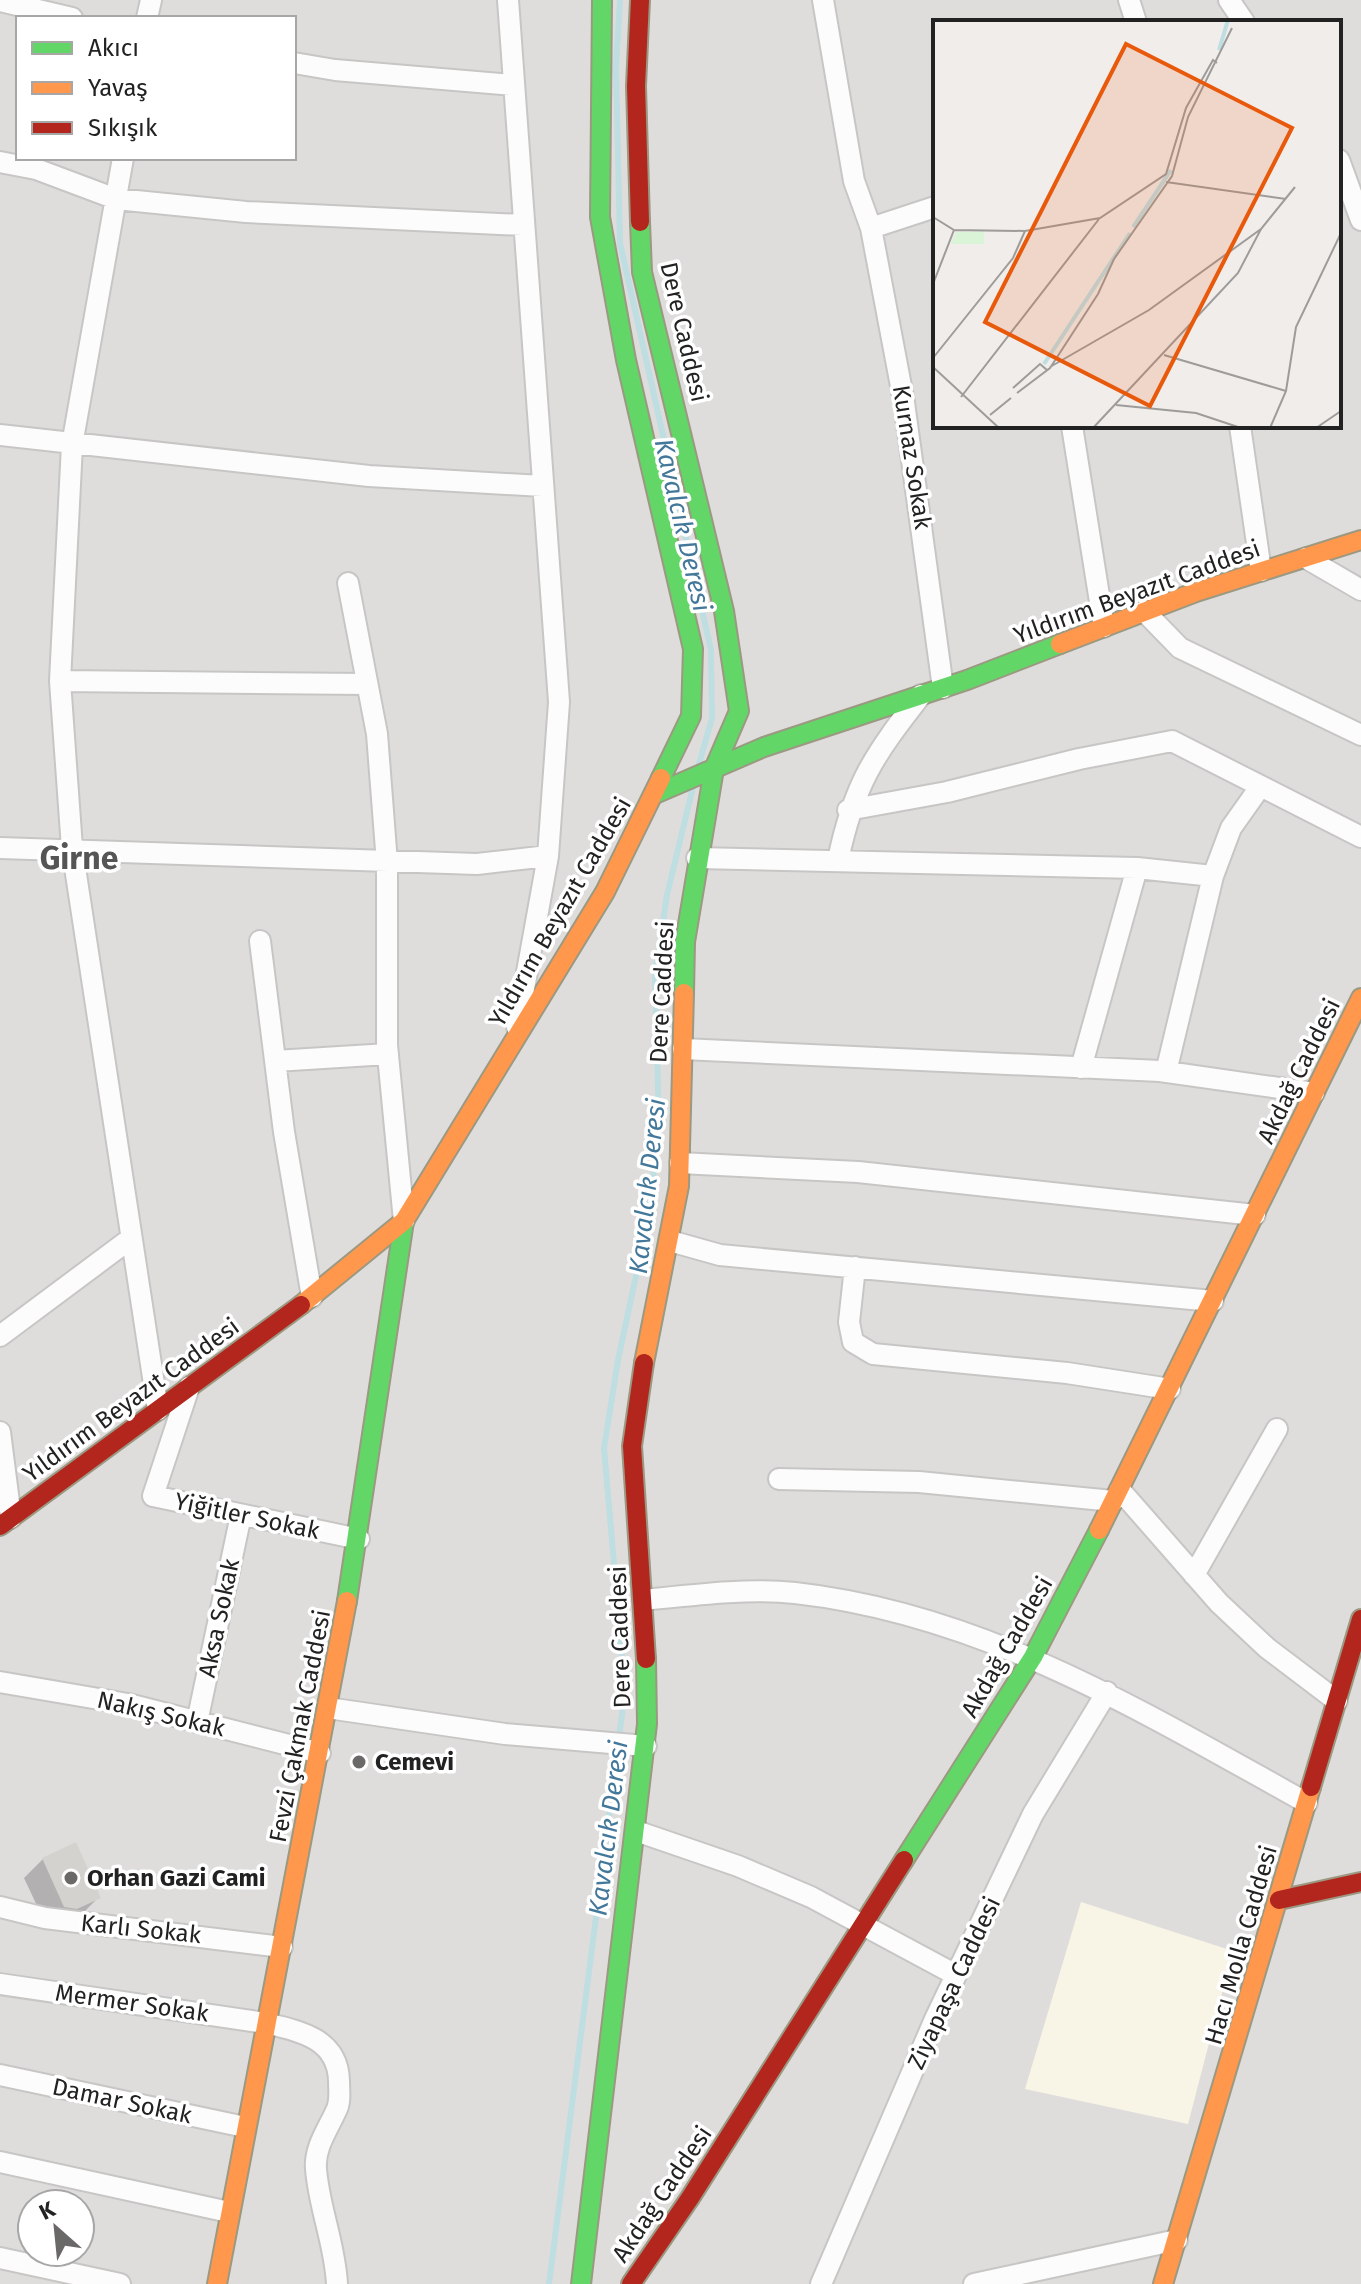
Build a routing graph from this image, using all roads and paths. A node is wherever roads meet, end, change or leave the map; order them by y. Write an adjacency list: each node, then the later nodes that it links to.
1 (508, 0): 12 (street)
2 (602, 0): 22 (street)
3 (640, 0): 21 (street, Dere Caddesi)
4 (823, 0): 20 (street, Kurnaz Sokak)
5 (1129, 0): 9 (street)
6 (1229, 0): 10 (street)
7 (0, 1): 8 (street)
8 (64, 16)
9 (1135, 20)
10 (1243, 20)
11 (296, 63): 12 (street)
12 (512, 85): 19 (street)
13 (123, 160): 16 (street)
14 (0, 162): 16 (street)
15 (1341, 165): 18 (street)
16 (116, 199): 19 (street); 26 (street)
17 (933, 208): 20 (street)
18 (1361, 220)
19 (523, 225): 27 (street)
20 (871, 228): 37 (street, Kurnaz Sokak)
21 (644, 277): 22 (street); 40 (street, Dere Caddesi)
22 (612, 280): 42 (street)
23 (1072, 428): 34 (street)
24 (1240, 428): 30 (street)
25 (0, 435): 26 (street)
26 (72, 445): 27 (street); 35 (street)
27 (542, 486): 47 (street)
28 (1361, 540): 29 (street, Yıldırım Beyazıt Caddesi)
29 (1306, 558): 30 (street, Yıldırım Beyazıt Caddesi); 32 (street)
30 (1261, 571): 33 (street, Yıldırım Beyazıt Caddesi)
31 (348, 583): 36 (street)
32 (1361, 590)
33 (1144, 611): 34 (street, Yıldırım Beyazıt Caddesi); 39 (street)
34 (1104, 627): 37 (street, Yıldırım Beyazıt Caddesi)
35 (60, 681): 36 (street); 46 (street)
36 (366, 684): 50 (street)
37 (943, 688): 38 (street, Yıldırım Beyazıt Caddesi)
38 (921, 695): 40 (street, Yıldırım Beyazıt Caddesi); 43 (street)
39 (1361, 735)
40 (714, 769): 42 (street, Yıldırım Beyazıt Caddesi); 48 (street, Dere Caddesi)
41 (1260, 787): 43 (street); 44 (street); 52 (street)
42 (655, 794): 55 (street, Yıldırım Beyazıt Caddesi)
43 (848, 810): 49 (street)
44 (1361, 837)
45 (0, 848): 46 (street)
46 (72, 848): 50 (street); 65 (street)
47 (548, 856): 50 (street); 55 (street)
48 (697, 858): 49 (street); 56 (street, Dere Caddesi)
49 (838, 860): 51 (street)
50 (387, 863): 57 (street)
51 (1137, 868): 52 (street); 59 (street)
52 (1213, 876): 60 (street)
53 (260, 941): 58 (street)
54 (1361, 998): 61 (street, Akdağ Caddesi)
55 (514, 1042): 64 (street, Yıldırım Beyazıt Caddesi)
56 (683, 1049): 59 (street); 62 (street, Dere Caddesi)
57 (388, 1054): 58 (street); 64 (street)
58 (275, 1061): 68 (street)
59 (1081, 1068): 60 (street)
60 (1166, 1072): 61 (street)
61 (1314, 1093): 63 (street, Akdağ Caddesi)
62 (680, 1163): 63 (street); 66 (street, Dere Caddesi)
63 (1255, 1215): 69 (street, Akdağ Caddesi)
64 (404, 1221): 68 (street, Yıldırım Beyazıt Caddesi); 80 (street, Fevzi Çakmak Caddesi)
65 (130, 1239): 70 (street); 73 (street)
66 (670, 1241): 67 (street); 82 (street, Dere Caddesi)
67 (855, 1267): 69 (street); 72 (street)
68 (312, 1297): 71 (street, Yıldırım Beyazıt Caddesi)
69 (1213, 1301): 72 (street, Akdağ Caddesi)
70 (0, 1336)
71 (189, 1387): 73 (street, Yıldırım Beyazıt Caddesi); 78 (street, Yiğitler Sokak)
72 (1170, 1389): 77 (street, Akdağ Caddesi)
73 (158, 1410): 79 (street, Yıldırım Beyazıt Caddesi)
74 (1277, 1429): 81 (street)
75 (0, 1432): 79 (street)
76 (779, 1479): 77 (street)
77 (1116, 1496): 81 (street); 84 (street, Akdağ Caddesi)
78 (241, 1515): 80 (street, Yiğitler Sokak); 89 (street, Aksa Sokak)
79 (6, 1522)
80 (359, 1539): 88 (street, Fevzi Çakmak Caddesi)
81 (1194, 1575): 87 (street)
82 (644, 1600): 84 (street); 90 (street, Dere Caddesi)
83 (1361, 1619): 87 (street, Hacı Molla Caddesi)
84 (1033, 1657): 86 (street); 97 (street, Akdağ Caddesi)
85 (0, 1682): 89 (street, Nakış Sokak)
86 (1107, 1692): 92 (street); 99 (street, Ziyapaşa Caddesi)
87 (1337, 1701): 92 (street, Hacı Molla Caddesi)
88 (328, 1708): 90 (street); 91 (street, Fevzi Çakmak Caddesi)
89 (197, 1722): 91 (street, Nakış Sokak)
90 (637, 1745): 93 (street, Dere Caddesi)
91 (320, 1753): 98 (street, Fevzi Çakmak Caddesi)
92 (1307, 1803): 95 (street, Hacı Molla Caddesi)
93 (636, 1831): 97 (street); 111 (street, Dere Caddesi)
94 (1361, 1882): 95 (street)
95 (1279, 1900): 106 (street, Hacı Molla Caddesi)
96 (0, 1907): 98 (street, Karlı Sokak)
97 (865, 1926): 99 (street); 112 (street, Akdağ Caddesi)
98 (282, 1947): 101 (street, Fevzi Çakmak Caddesi)
99 (956, 1975): 113 (street, Ziyapaşa Caddesi)
100 (0, 1984): 101 (street, Mermer Sokak)
101 (265, 2023): 103 (street, Fevzi Çakmak Caddesi); 110 (street, Mermer Sokak)
102 (0, 2075): 103 (street, Damar Sokak)
103 (245, 2127): 105 (street, Fevzi Çakmak Caddesi)
104 (0, 2162): 105 (street)
105 (229, 2212): 109 (street, Fevzi Çakmak Caddesi)
106 (1177, 2240): 114 (street); 115 (street, Hacı Molla Caddesi)
107 (0, 2258): 108 (street)
108 (120, 2284)
109 (217, 2284)
110 (337, 2284)
111 (581, 2284)
112 (631, 2284)
113 (821, 2284)
114 (974, 2284)
115 (1163, 2284)

